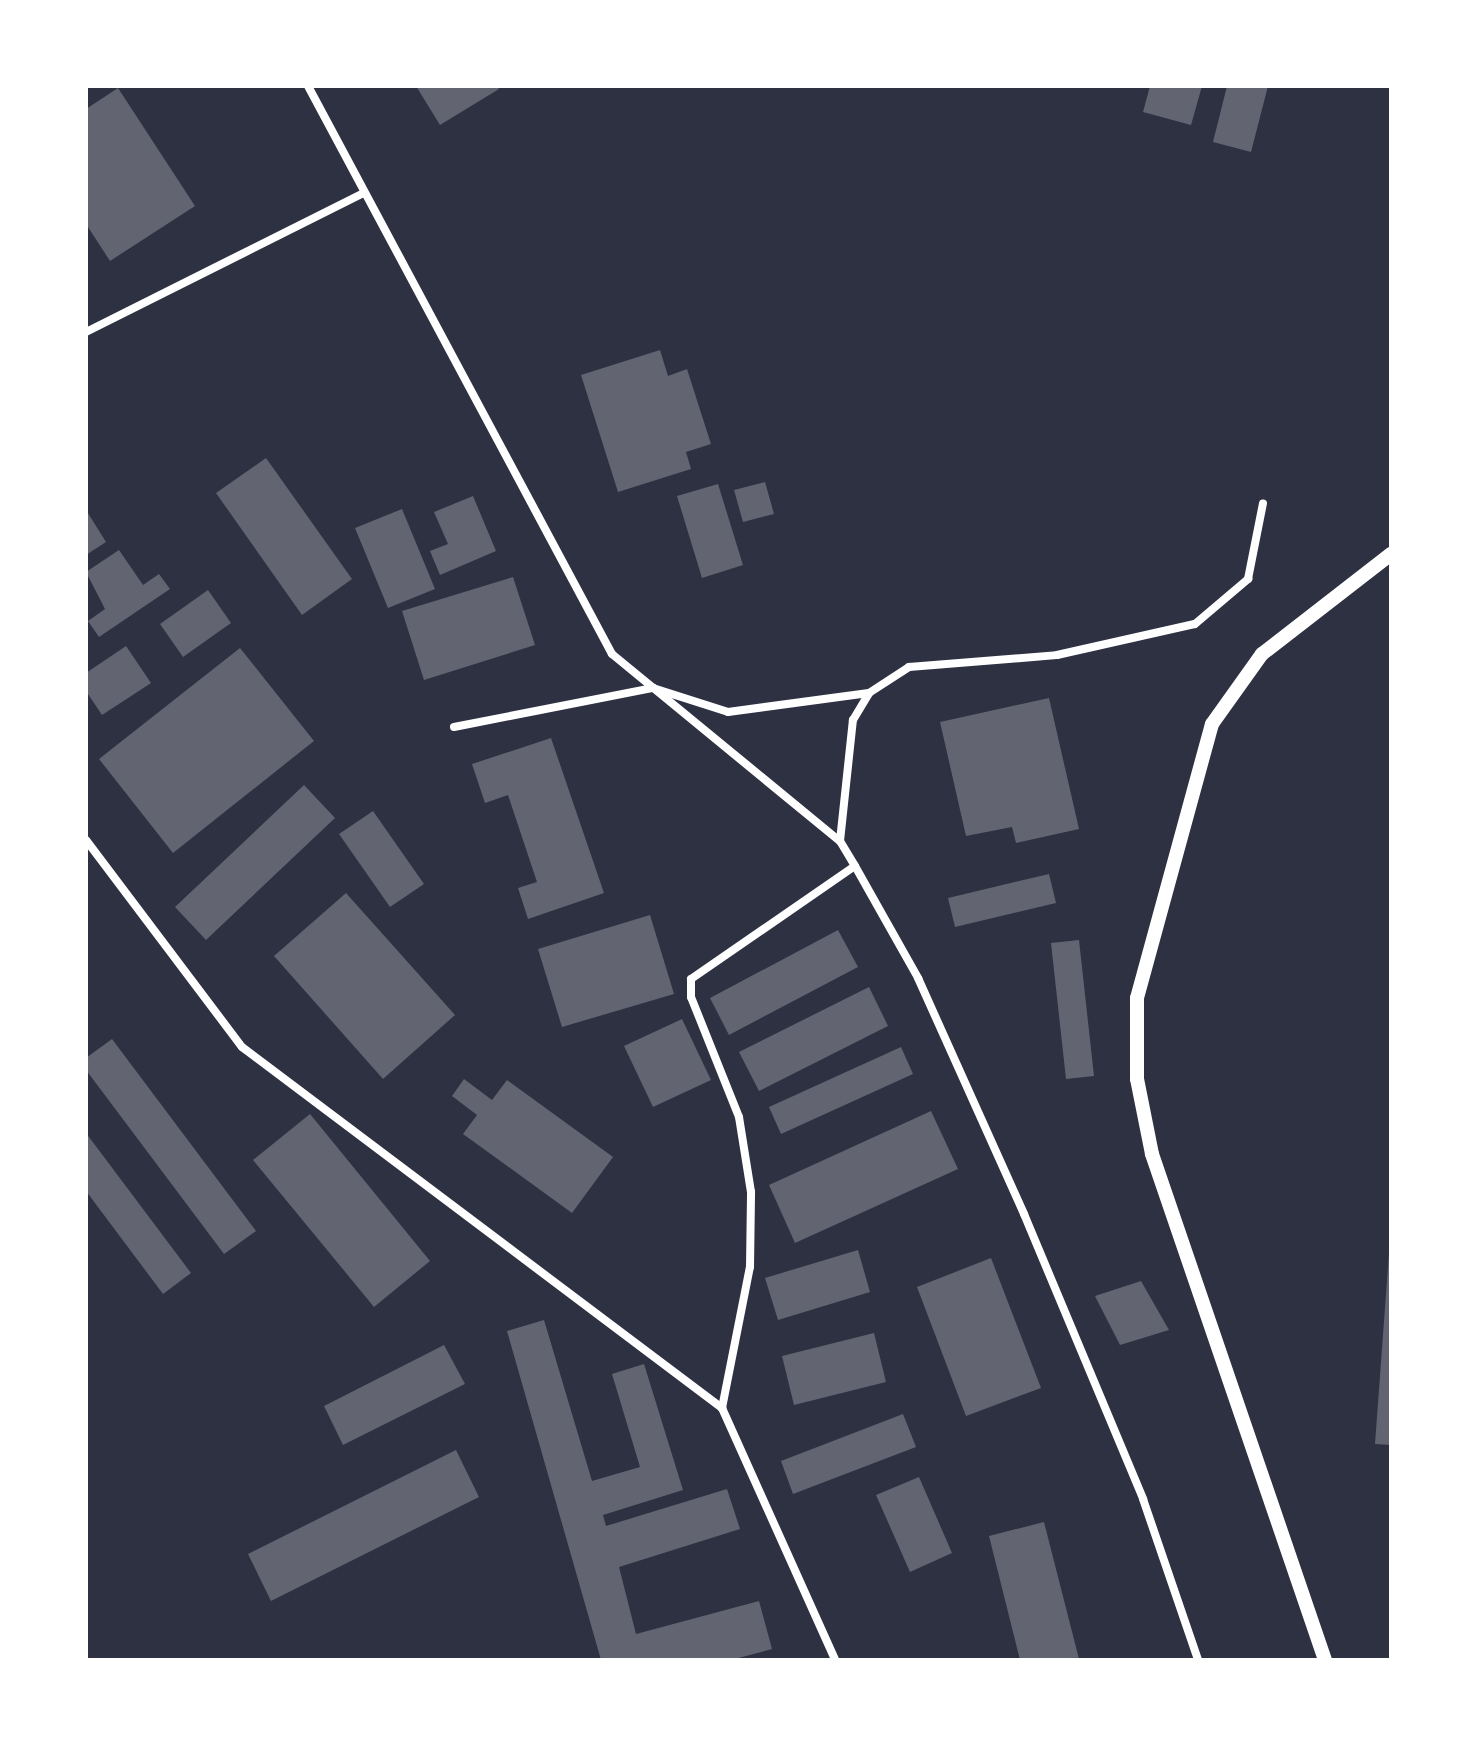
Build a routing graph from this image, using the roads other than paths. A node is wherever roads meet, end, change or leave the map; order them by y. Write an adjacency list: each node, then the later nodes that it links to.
1 (308, 86): 2 (street)
2 (364, 193): 3 (street); 6 (street)
3 (86, 332)
4 (1263, 503): 7 (street)
5 (1391, 554): 15 (street)
6 (653, 688): 7 (street); 8 (street); 10 (street)
7 (869, 693): 10 (street)
8 (454, 727)
9 (86, 840): 12 (street)
10 (840, 841): 11 (street)
11 (855, 866): 12 (street); 14 (street)
12 (722, 1408): 13 (street)
13 (835, 1660)
14 (1198, 1660)
15 (1325, 1660)

